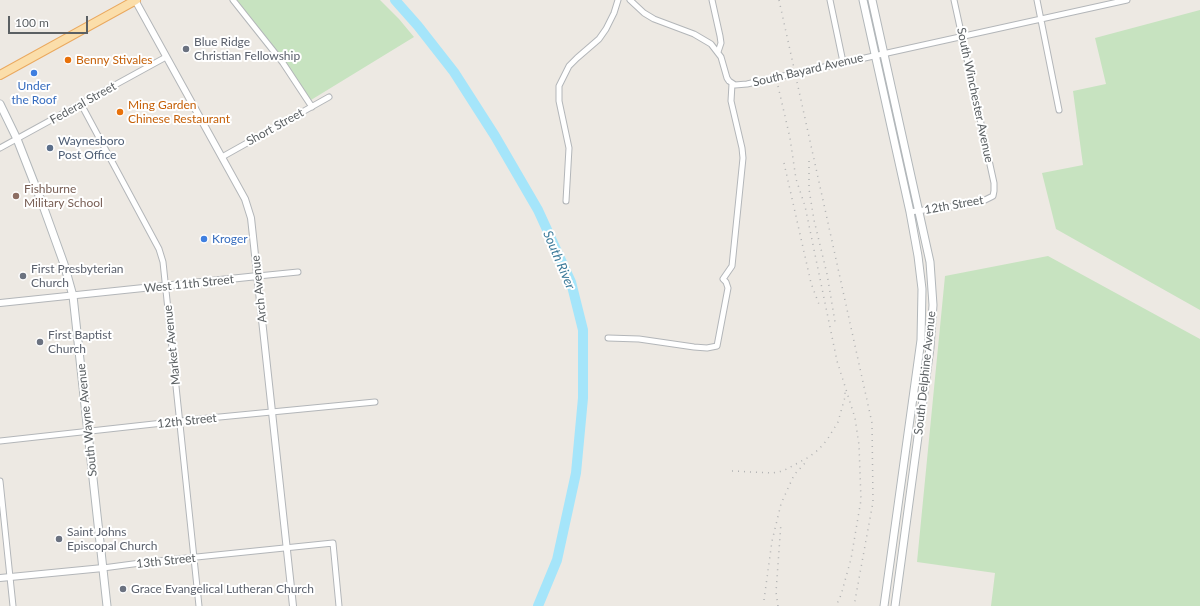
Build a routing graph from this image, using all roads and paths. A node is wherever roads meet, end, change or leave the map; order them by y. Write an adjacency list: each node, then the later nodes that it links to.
1 (135, 0): 18 (street, Arch Avenue); 20 (main road)
2 (233, 0): 25 (street)
3 (618, 0): 31 (street)
4 (630, 0): 15 (street)
5 (712, 0): 15 (street)
6 (830, 0): 19 (street)
7 (863, 0): 17 (main road, South Delphine Avenue)
8 (872, 0): 16 (main road, South Delphine Avenue)
9 (954, 0): 14 (street, South Winchester Avenue)
10 (1037, 0): 13 (street)
11 (1126, 0): 12 (street, South Bayard Avenue)
12 (1119, 1): 13 (street, South Bayard Avenue)
13 (1041, 18): 14 (street, South Bayard Avenue); 26 (street)
14 (962, 36): 16 (street, South Bayard Avenue); 30 (street, South Winchester Avenue)
15 (718, 52): 21 (street)
16 (884, 53): 17 (street, South Bayard Avenue); 32 (main road, South Delphine Avenue)
17 (874, 56): 19 (street, South Bayard Avenue); 33 (main road, South Delphine Avenue)
18 (166, 57): 24 (street, Federal Street); 29 (street, Arch Avenue)
19 (843, 62): 21 (street, South Bayard Avenue)
20 (0, 75)
21 (732, 84): 39 (street)
22 (329, 97): 25 (street, Short Street)
23 (0, 104): 27 (main road, South Wayne Avenue)
24 (81, 104): 27 (street, Federal Street); 36 (street, Market Avenue)
25 (312, 107): 29 (street, Short Street)
26 (1059, 110)
27 (17, 139): 28 (street, Federal Street); 37 (main road, South Wayne Avenue)
28 (0, 148)
29 (222, 157): 35 (street, Arch Avenue)
30 (994, 191): 32 (street, 12th Street)
31 (566, 201)
32 (919, 211): 33 (street, 12th Street); 57 (main road, South Delphine Avenue)
33 (910, 212): 56 (main road, South Delphine Avenue)
34 (298, 272): 35 (street)
35 (258, 276): 36 (street, West 11th Street); 41 (street, Arch Avenue)
36 (166, 286): 37 (street, West 11th Street); 42 (street, Market Avenue)
37 (73, 296): 38 (street, West 11th Street); 43 (main road, South Wayne Avenue)
38 (0, 304)
39 (608, 338)
40 (375, 402): 41 (street, 12th Street)
41 (272, 412): 42 (street, 12th Street); 46 (street, Arch Avenue)
42 (180, 422): 43 (street, 12th Street); 47 (street, Market Avenue)
43 (88, 432): 44 (street, 12th Street); 48 (main road, South Wayne Avenue)
44 (0, 441)
45 (0, 481): 50 (street)
46 (287, 548): 47 (street, 13th Street); 54 (street, Arch Avenue); 55 (street, 13th Street)
47 (194, 558): 48 (street, 13th Street); 53 (street, Market Avenue)
48 (103, 568): 50 (street, 13th Street); 52 (main road, South Wayne Avenue)
49 (0, 578): 50 (street, 13th Street)
50 (10, 578): 51 (street)
51 (13, 606)
52 (107, 606)
53 (199, 606)
54 (293, 606)
55 (339, 606)
56 (884, 606)
57 (895, 606)

